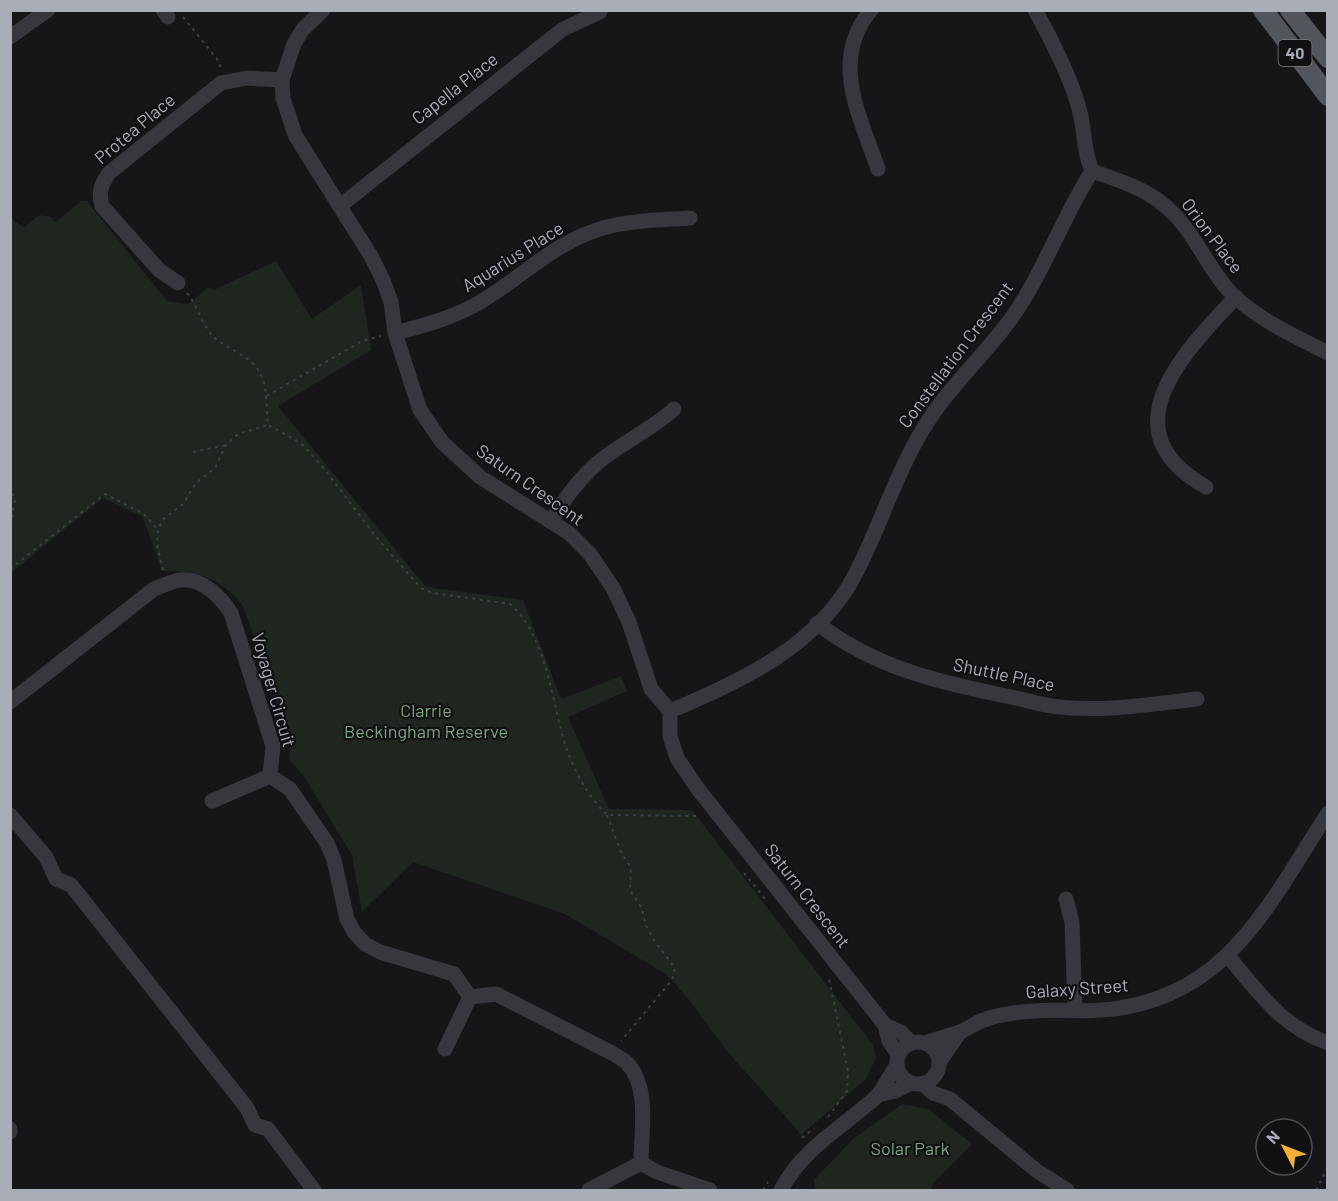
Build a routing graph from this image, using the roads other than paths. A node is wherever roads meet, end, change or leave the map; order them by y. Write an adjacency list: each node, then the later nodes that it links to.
1 (48, 10): 8 (street)
2 (323, 10): 10 (street, Saturn Crescent)
3 (872, 10): 12 (street)
4 (1035, 10): 13 (street)
5 (1263, 10): 11 (main road, 40)
6 (1290, 10): 9 (main road, 40)
7 (600, 12): 14 (street, Capella Place)
8 (10, 38)
9 (1328, 58)
10 (282, 80): 14 (street, Saturn Crescent); 16 (street, Protea Place)
11 (1328, 96)
12 (878, 169)
13 (1092, 171): 17 (street, Orion Place); 23 (street, Constellation Crescent)
14 (340, 206): 18 (street, Saturn Crescent)
15 (690, 218): 18 (street, Aquarius Place)
16 (178, 283)
17 (1236, 297): 19 (street, Orion Place); 21 (street)
18 (395, 333): 22 (street, Saturn Crescent)
19 (1328, 353)
20 (674, 409): 22 (street)
21 (1206, 488)
22 (551, 522): 26 (street, Saturn Crescent)
23 (817, 623): 24 (street, Shuttle Place); 26 (street, Constellation Crescent)
24 (1197, 699)
25 (10, 702): 27 (street, Voyager Circuit)
26 (670, 711): 35 (street, Saturn Crescent)
27 (270, 776): 28 (street); 33 (street)
28 (212, 801)
29 (1328, 813): 32 (street, Galaxy Street)
30 (10, 815): 46 (street)
31 (1066, 899): 34 (street)
32 (1228, 956): 34 (street, Galaxy Street); 38 (street)
33 (470, 997): 39 (street); 45 (street)
34 (1075, 1010): 36 (street, Galaxy Street)
35 (885, 1025): 37 (street, Saturn Crescent); 40 (street, Saturn Crescent)
36 (960, 1032): 37 (street, Galaxy Street); 41 (street, Galaxy Street)
37 (919, 1043): 40 (street); 41 (street)
38 (1328, 1043)
39 (445, 1049)
40 (898, 1060): 42 (street); 43 (street)
41 (939, 1067): 42 (street); 44 (street)
42 (917, 1084): 43 (street); 44 (street)
43 (878, 1095): 49 (street)
44 (950, 1099): 50 (street)
45 (640, 1163): 47 (street); 48 (street)
46 (314, 1191)
47 (589, 1191)
48 (711, 1191)
49 (781, 1191)
50 (1067, 1191)

